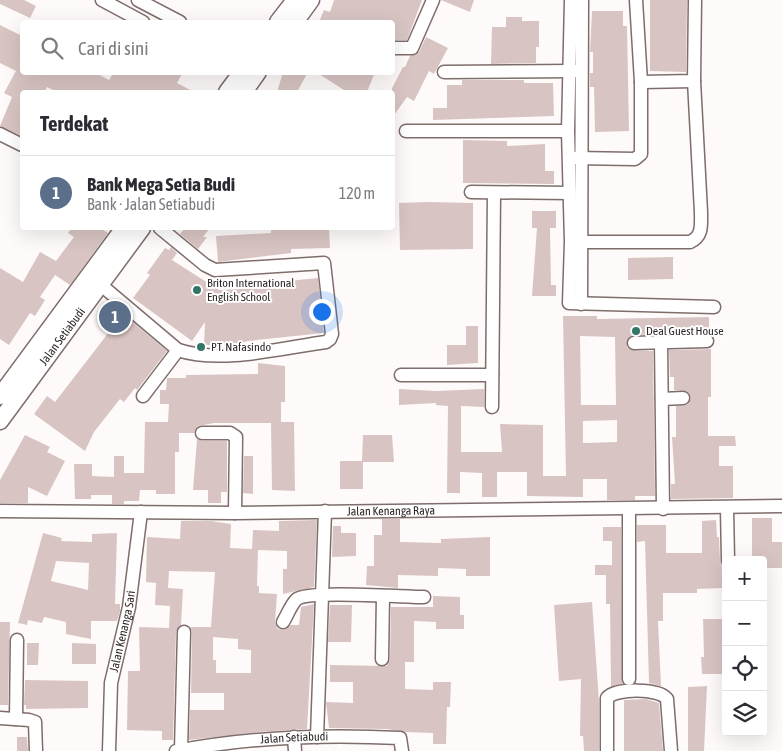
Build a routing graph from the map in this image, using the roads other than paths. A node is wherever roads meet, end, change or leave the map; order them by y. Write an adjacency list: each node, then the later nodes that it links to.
1 (102, 0): 10 (street)
2 (138, 0): 11 (street)
3 (295, 0): 12 (main road)
4 (311, 0): 13 (main road)
5 (433, 0): 14 (street)
6 (570, 0): 15 (street)
7 (582, 0): 15 (street)
8 (636, 0): 19 (street)
9 (695, 0): 18 (street)
10 (139, 20)
11 (176, 20)
12 (280, 20)
13 (296, 20)
14 (395, 48)
15 (576, 71): 16 (street); 22 (street); 25 (street)
16 (444, 72)
17 (245, 78): 20 (main road)
18 (694, 81): 19 (street); 32 (street)
19 (642, 82): 25 (street)
20 (230, 90)
21 (406, 131): 22 (street)
22 (568, 131): 25 (street)
23 (0, 134): 24 (street)
24 (20, 144)
25 (575, 158): 28 (street); 32 (street)
26 (471, 192): 27 (street)
27 (494, 193): 28 (street); 40 (street)
28 (570, 193): 32 (street)
29 (123, 230): 41 (main road, Jalan Setiabudi)
30 (141, 230): 33 (main road, Jalan Setiabudi)
31 (162, 230): 38 (street)
32 (576, 242): 34 (street)
33 (101, 284): 38 (street); 46 (main road, Jalan Setiabudi)
34 (714, 307)
35 (707, 341): 36 (street)
36 (661, 342): 37 (street); 44 (street)
37 (634, 343)
38 (178, 350): 42 (street)
39 (401, 375): 40 (street)
40 (492, 375): 45 (street)
41 (0, 396)
42 (143, 396)
43 (683, 398): 44 (street)
44 (662, 399): 51 (street)
45 (492, 407)
46 (0, 421)
47 (202, 432): 55 (street)
48 (782, 506): 49 (street, Jalan Kenanga Raya)
49 (727, 508): 51 (street, Jalan Kenanga Raya); 56 (street)
50 (629, 509): 51 (street, Jalan Kenanga Raya); 53 (street, Jalan Kenanga Raya); 64 (street)
51 (664, 509)
52 (0, 511): 54 (street, Jalan Kenanga Raya)
53 (325, 511): 55 (street, Jalan Kenanga Raya); 57 (street)
54 (141, 512): 55 (street, Jalan Kenanga Raya); 72 (street, Jalan Kenanga Sari)
55 (235, 512)
56 (728, 556)
57 (323, 595): 58 (street); 60 (street); 68 (street)
58 (383, 596): 59 (street); 63 (street)
59 (424, 597)
60 (283, 622)
61 (184, 632): 70 (street)
62 (17, 640): 66 (street)
63 (382, 659)
64 (629, 679)
65 (0, 718): 66 (street)
66 (16, 719): 71 (street)
67 (294, 737): 68 (street, Jalan Setiabudi); 69 (street, Jalan Setiabudi); 73 (street)
68 (317, 737): 74 (street, Jalan Setiabudi)
69 (247, 746): 70 (street, Jalan Setiabudi)
70 (179, 750)
71 (36, 751)
72 (110, 751)
73 (294, 751)
74 (402, 751)
75 (607, 751): 76 (street)
76 (671, 751)

